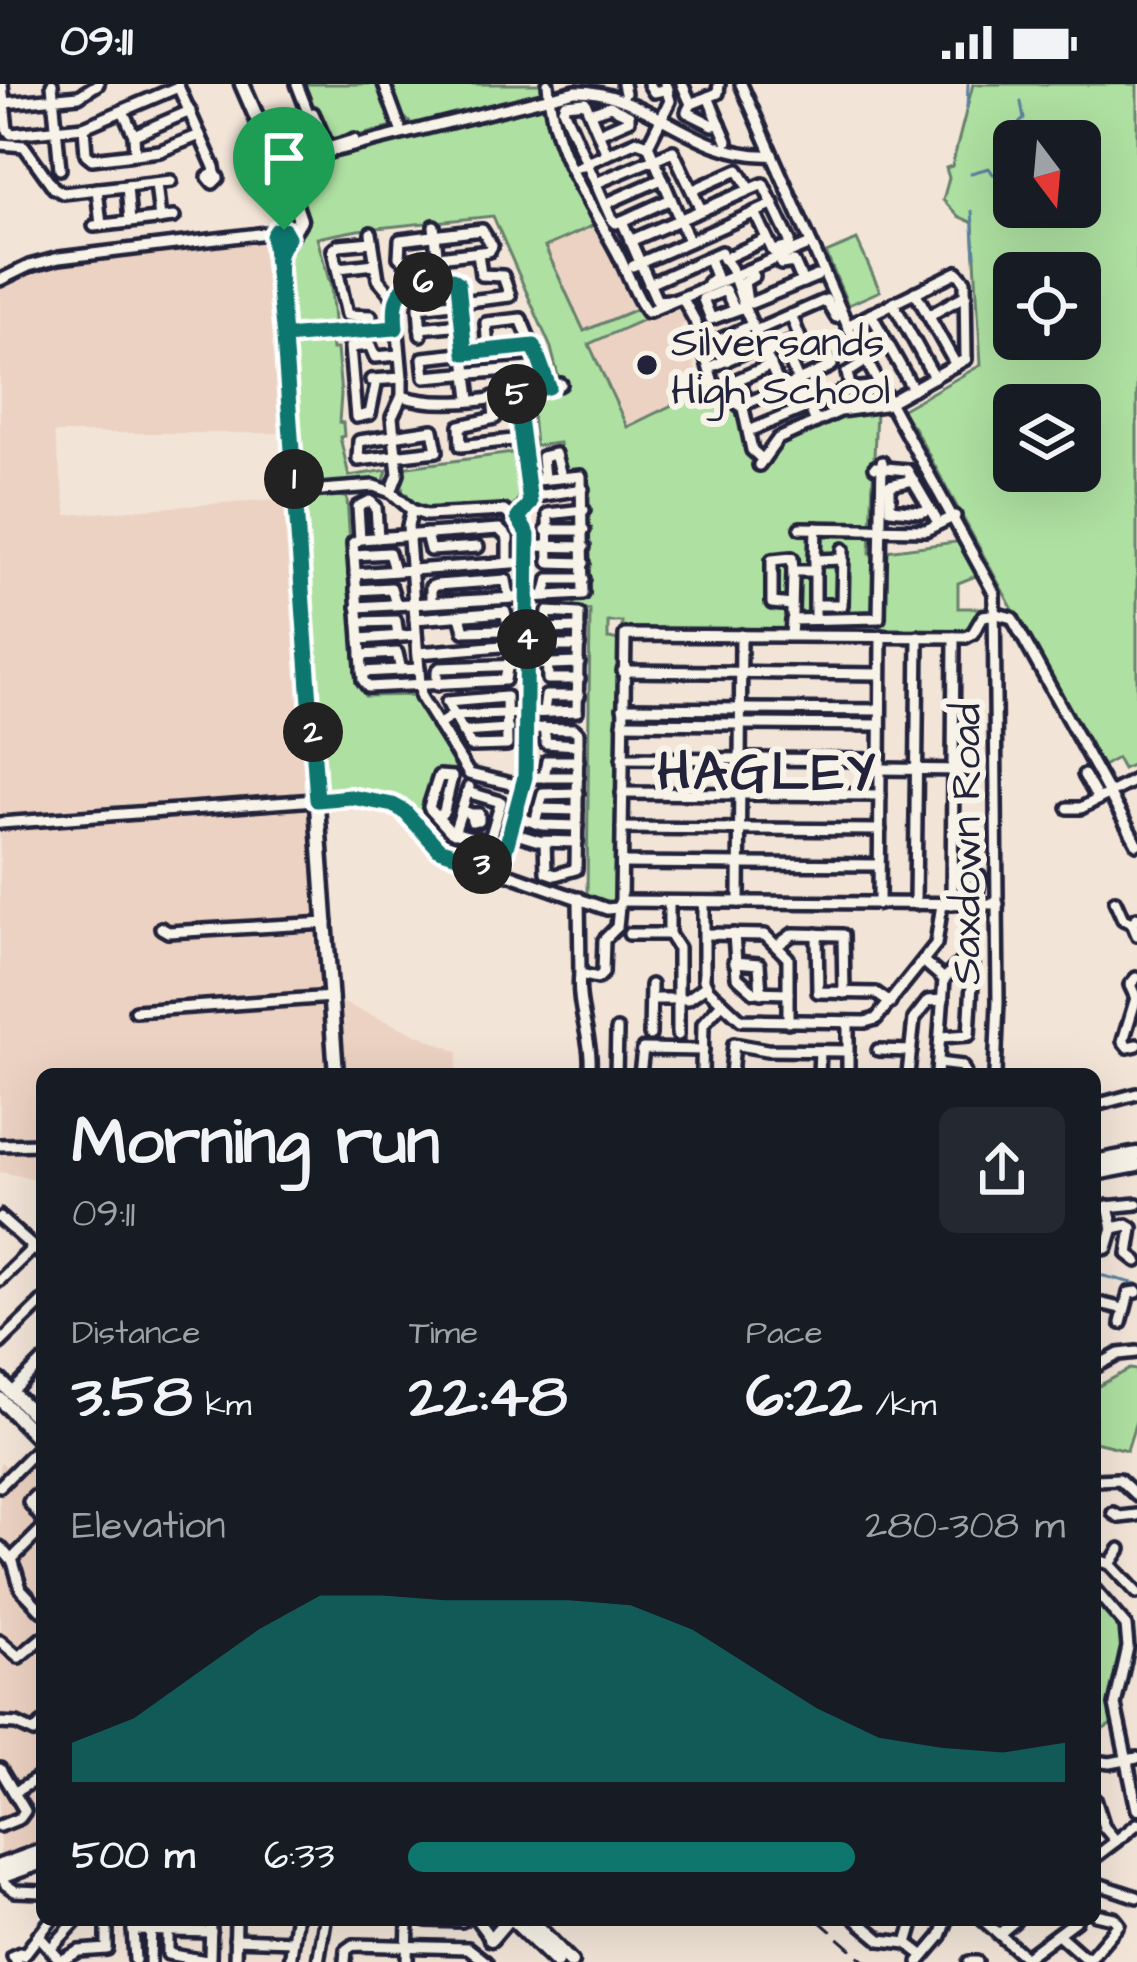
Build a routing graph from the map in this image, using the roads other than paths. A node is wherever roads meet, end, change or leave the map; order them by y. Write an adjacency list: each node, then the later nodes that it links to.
1 (2, 84): 17 (street)
2 (52, 84): 16 (street)
3 (98, 84): 16 (street)
4 (244, 84): 39 (main road)
5 (384, 84): 25 (street)
6 (549, 84): 14 (street)
7 (682, 84): 18 (street)
8 (719, 84): 15 (street)
9 (740, 84): 35 (street)
10 (178, 85): 20 (street); 21 (street)
11 (298, 86): 32 (street)
12 (666, 87): 13 (street); 26 (street)
13 (649, 90)
14 (554, 96): 25 (street); 26 (street); 84 (street)
15 (708, 97): 18 (street); 22 (street)
16 (53, 98): 17 (street); 24 (street)
17 (4, 103): 24 (street)
18 (691, 104): 22 (street)
19 (587, 107): 27 (street); 27 (street); 37 (street)
20 (123, 110): 23 (street); 29 (street)
21 (190, 111): 28 (street); 29 (street)
22 (720, 124): 30 (street)
23 (84, 128): 24 (street); 33 (street)
24 (56, 130): 38 (street)
25 (401, 132): 32 (street)
26 (655, 132): 34 (street); 35 (street); 36 (street)
27 (598, 133): 34 (street)
28 (200, 134): 33 (street); 40 (street)
29 (134, 135): 33 (street)
30 (727, 141)
31 (0, 143): 46 (street)
32 (325, 151): 39 (street)
33 (135, 154)
34 (608, 154): 37 (street)
35 (771, 154): 65 (street)
36 (653, 158): 41 (street); 44 (street); 48 (street)
37 (583, 165): 44 (street)
38 (60, 169)
39 (279, 169): 61 (main road)
40 (215, 173)
41 (662, 179): 49 (street); 50 (street)
42 (171, 181): 43 (street)
43 (156, 183): 45 (street); 55 (street)
44 (596, 183): 50 (street)
45 (127, 186): 46 (street); 58 (street)
46 (97, 189): 58 (street)
47 (750, 189): 48 (street); 51 (street); 52 (street)
48 (692, 190): 52 (street)
49 (670, 200): 56 (street); 57 (street)
50 (605, 204): 57 (street)
51 (774, 204): 53 (street); 62 (street)
52 (701, 210): 56 (street)
53 (755, 212): 60 (street); 62 (street)
54 (174, 218): 55 (street)
55 (160, 219): 58 (street)
56 (680, 220): 63 (street); 64 (street)
57 (622, 221): 63 (street)
58 (130, 222)
59 (434, 230): 66 (street); 67 (street); 67 (street)
60 (712, 231): 64 (street); 72 (street)
61 (280, 237): 75 (street); 97 (main road)
62 (767, 239): 72 (street)
63 (630, 241): 71 (street)
64 (689, 242): 71 (street)
65 (811, 246): 72 (street); 94 (street)
66 (478, 253): 67 (street); 85 (street)
67 (437, 257): 76 (street)
68 (709, 258): 72 (street); 77 (street); 77 (street)
69 (0, 262): 75 (street)
70 (375, 264): 73 (street); 73 (street); 83 (street)
71 (637, 264): 77 (street)
72 (726, 264): 84 (street); 87 (street)
73 (340, 268): 80 (street)
74 (817, 276): 78 (street)
75 (4, 277)
76 (440, 280): 83 (street); 85 (street)
77 (649, 284)
78 (800, 284): 87 (street); 87 (street); 88 (street)
79 (360, 288): 80 (street)
80 (345, 290): 96 (street)
81 (915, 292): 82 (street); 86 (street); 91 (street)
82 (966, 295): 91 (street); 106 (street)
83 (395, 298): 95 (street)
84 (683, 299): 130 (street)
85 (460, 302): 93 (street); 93 (street)
86 (893, 303): 89 (street); 109 (street)
87 (747, 307): 87 (street); 90 (street); 104 (street); 104 (street)
88 (806, 308): 90 (street); 92 (street)
89 (871, 314): 94 (street); 118 (street)
90 (791, 315): 104 (street)
91 (928, 316): 106 (street)
92 (836, 317)
93 (462, 324): 102 (street)
94 (847, 326): 125 (street)
95 (396, 328): 96 (street); 103 (street)
96 (372, 329): 97 (street)
97 (284, 337): 143 (main road)
98 (847, 340): 100 (street)
99 (534, 346): 101 (street); 101 (street); 107 (street)
100 (828, 350): 111 (street); 111 (street)
101 (488, 351): 102 (street)
102 (465, 353): 108 (street); 108 (street)
103 (399, 355): 110 (street); 110 (street)
104 (766, 355): 116 (street); 116 (street)
105 (861, 364): 117 (street)
106 (956, 365): 109 (street)
107 (542, 368): 108 (street); 114 (street)
108 (467, 375): 122 (street)
109 (934, 377): 118 (street)
110 (402, 378): 120 (street)
111 (798, 381): 116 (street); 127 (street)
112 (561, 384): 114 (street)
113 (819, 386): 124 (street)
114 (549, 387): 119 (street)
115 (871, 387): 117 (street)
116 (781, 388)
117 (853, 388): 124 (street); 126 (street)
118 (913, 389): 125 (street)
119 (516, 394): 121 (street); 135 (street)
120 (403, 396): 122 (street); 134 (street)
121 (493, 397): 122 (street); 135 (street)
122 (470, 399)
123 (789, 399): 129 (street)
124 (827, 402): 127 (street)
125 (890, 402): 130 (street); 148 (street)
126 (854, 403)
127 (809, 404): 129 (street); 130 (street)
128 (766, 409): 131 (street)
129 (794, 411): 131 (street); 132 (street)
130 (817, 422)
131 (766, 423): 133 (street); 136 (street)
132 (798, 423)
133 (784, 429)
134 (394, 436): 137 (street); 137 (street); 137 (street)
135 (521, 439): 141 (street)
136 (769, 439)
137 (397, 458): 144 (street)
138 (913, 472): 138 (street); 151 (street)
139 (561, 476): 140 (street); 140 (street); 142 (street)
140 (544, 478): 141 (street)
141 (527, 481): 145 (street)
142 (583, 489): 145 (street); 147 (street)
143 (295, 492): 144 (street); 251 (main road)
144 (391, 492): 146 (street)
145 (530, 497): 149 (street)
146 (412, 510): 149 (street); 158 (street)
147 (584, 511): 153 (street); 154 (street)
148 (955, 516): 155 (street); 185 (street)
149 (518, 518): 162 (street)
150 (800, 527): 156 (street)
151 (882, 528): 155 (street); 156 (street); 193 (street)
152 (477, 530): 157 (street); 163 (street); 167 (street)
153 (546, 530): 154 (street); 164 (street)
154 (584, 530): 165 (street)
155 (926, 530): 161 (street)
156 (816, 532): 171 (street)
157 (426, 534): 158 (street); 163 (street)
158 (409, 536): 159 (street); 172 (street)
159 (378, 538): 160 (street); 160 (street)
160 (360, 539): 166 (street)
161 (926, 545)
162 (527, 546): 164 (street); 168 (street)
163 (478, 547): 170 (street)
164 (546, 547): 165 (street); 169 (street)
165 (584, 547): 169 (street)
166 (354, 555): 173 (street); 175 (street)
167 (508, 562): 168 (street); 170 (street)
168 (527, 562): 178 (street)
169 (584, 563): 176 (street)
170 (479, 564): 172 (street)
171 (815, 565): 171 (street); 174 (street)
172 (411, 569): 173 (street); 181 (street)
173 (394, 570): 175 (street)
174 (793, 571): 174 (street)
175 (355, 574): 177 (street)
176 (584, 579): 179 (street); 180 (street)
177 (356, 590): 182 (street); 183 (street)
178 (527, 595): 179 (street); 181 (street); 188 (street)
179 (545, 595): 180 (street)
180 (580, 595): 184 (street)
181 (414, 603): 182 (street); 186 (street)
182 (396, 604): 183 (street)
183 (358, 607): 187 (street)
184 (575, 612): 189 (street); 190 (street)
185 (997, 614): 197 (street); 247 (street); 287 (street, Saxdown Road)
186 (415, 619): 188 (street); 191 (street)
187 (358, 622): 194 (street); 198 (street)
188 (527, 628): 189 (street); 199 (street)
189 (545, 628): 190 (street)
190 (580, 628): 200 (street)
191 (416, 635): 194 (street); 201 (street)
192 (741, 635): 193 (street); 208 (street); 210 (street)
193 (791, 635): 195 (street)
194 (398, 636): 198 (street)
195 (880, 636): 196 (street); 211 (street)
196 (918, 636): 197 (street); 235 (street)
197 (954, 637): 236 (street)
198 (360, 639): 202 (street)
199 (526, 644): 201 (street); 203 (street)
200 (579, 646): 204 (street); 205 (street)
201 (418, 653): 206 (street)
202 (361, 655): 207 (street); 209 (street)
203 (526, 662): 204 (street); 213 (street); 218 (street)
204 (544, 663): 205 (street); 212 (street)
205 (579, 663): 212 (street)
206 (419, 668): 207 (street); 213 (street)
207 (400, 670): 209 (street)
208 (623, 671): 210 (street); 215 (street)
209 (362, 672): 213 (street)
210 (741, 672): 211 (street); 216 (street)
211 (880, 674): 217 (street)
212 (579, 679): 214 (street)
213 (420, 686): 225 (street)
214 (579, 696): 220 (street); 220 (street)
215 (623, 708): 216 (street); 222 (street)
216 (741, 709): 217 (street); 223 (street)
217 (880, 710): 224 (street)
218 (526, 711): 219 (street); 220 (street); 226 (street)
219 (508, 712): 221 (street); 227 (street)
220 (544, 712)
221 (452, 716): 225 (street); 228 (street)
222 (623, 722): 223 (street); 231 (street)
223 (741, 724): 224 (street); 232 (street)
224 (880, 724): 234 (street)
225 (438, 725): 239 (street)
226 (526, 728): 230 (street); 233 (street)
227 (508, 729): 228 (street); 229 (street)
228 (462, 732): 229 (street)
229 (507, 745): 230 (street)
230 (526, 754): 243 (street)
231 (622, 758): 232 (street); 246 (street)
232 (740, 759): 234 (street); 248 (street)
233 (578, 761): 240 (street); 241 (street)
234 (880, 765): 235 (street); 249 (street)
235 (916, 770): 236 (street); 285 (street)
236 (953, 770): 237 (street); 286 (street)
237 (967, 770)
238 (1084, 775): 250 (street)
239 (472, 776): 243 (street); 244 (street)
240 (544, 777): 241 (street); 243 (street)
241 (578, 777): 245 (street)
242 (1137, 779): 247 (street)
243 (525, 782): 255 (street)
244 (467, 792): 260 (street); 266 (street)
245 (578, 793): 253 (street); 254 (street)
246 (622, 793): 248 (street); 262 (street)
247 (1110, 793): 250 (street); 261 (street)
248 (740, 794): 249 (street); 263 (street)
249 (880, 795): 264 (street)
250 (1098, 799): 252 (street)
251 (317, 800): 257 (street); 274 (street); 289 (main road)
252 (1068, 808)
253 (538, 809): 254 (street); 258 (street)
254 (578, 810): 259 (street)
255 (517, 817): 258 (street); 265 (street)
256 (437, 818): 256 (street); 266 (street)
257 (0, 823)
258 (535, 823): 259 (street)
259 (578, 826): 269 (street)
260 (495, 827): 265 (street); 266 (street)
261 (1133, 827): 270 (street)
262 (622, 828): 263 (street); 271 (street)
263 (740, 829): 264 (street); 272 (street)
264 (880, 830): 273 (street)
265 (512, 832): 267 (street); 274 (street)
266 (454, 833)
267 (545, 842): 268 (street); 275 (street)
268 (561, 842): 269 (street); 275 (street)
269 (577, 842): 275 (street)
270 (1137, 844)
271 (622, 863): 272 (street); 283 (street)
272 (740, 864): 273 (street); 281 (street)
273 (879, 865): 284 (street)
274 (500, 870): 277 (street)
275 (561, 871)
276 (980, 877): 282 (street)
277 (582, 899): 283 (street); 300 (street)
278 (1115, 901): 288 (street)
279 (669, 902): 280 (street); 283 (street); 292 (street)
280 (704, 902): 281 (street); 293 (street)
281 (739, 902): 284 (street)
282 (975, 902): 286 (street); 287 (street)
283 (620, 904): 300 (street)
284 (879, 904): 285 (street)
285 (915, 904): 286 (street)
286 (943, 904): 298 (street)
287 (998, 904): 339 (street, Saxdown Road)
288 (1134, 921): 296 (street)
289 (327, 923): 290 (street); 308 (main road)
290 (161, 928)
291 (628, 934): 292 (street)
292 (669, 934): 311 (street)
293 (705, 934): 294 (street); 304 (street)
294 (734, 934): 297 (street); 299 (street)
295 (817, 934): 297 (street); 307 (street); 307 (street)
296 (1137, 935)
297 (778, 945): 306 (street)
298 (923, 961): 302 (street); 314 (street)
299 (734, 962): 305 (street); 305 (street)
300 (580, 974): 330 (street)
301 (1136, 978): 309 (street)
302 (944, 980): 312 (street); 322 (street)
303 (651, 985): 310 (street)
304 (706, 986): 311 (street); 313 (street)
305 (761, 993): 306 (street)
306 (788, 993): 317 (street)
307 (844, 993): 314 (street)
308 (332, 997): 315 (street); 329 (main road)
309 (1137, 998): 316 (street)
310 (651, 999): 311 (street); 319 (street)
311 (678, 999): 320 (street)
312 (943, 1000): 322 (street); 328 (street)
313 (722, 1003): 317 (street); 324 (street)
314 (890, 1003): 318 (street)
315 (135, 1011)
316 (1133, 1020): 323 (street)
317 (788, 1022): 318 (street)
318 (848, 1022): 326 (street)
319 (651, 1027)
320 (677, 1028)
321 (617, 1030): 331 (street)
322 (941, 1036): 338 (street)
323 (1137, 1045)
324 (703, 1050): 332 (street); 333 (street)
325 (820, 1051): 326 (street); 334 (street); 335 (street)
326 (847, 1051): 336 (street)
327 (878, 1051): 328 (street)
328 (911, 1051): 337 (street)
329 (336, 1068)
330 (590, 1068)
331 (616, 1068)
332 (641, 1068)
333 (703, 1068)
334 (731, 1068)
335 (819, 1068)
336 (848, 1068)
337 (909, 1068)
338 (937, 1068)
339 (994, 1068)
340 (1137, 1094): 341 (street)
341 (1101, 1103)
342 (36, 1144): 343 (street)
343 (0, 1145)
344 (1137, 1154): 345 (main road)
345 (1101, 1161)
346 (1137, 1165): 347 (main road)
347 (1101, 1172)
348 (1137, 1204): 349 (street)
349 (1108, 1206): 350 (street); 352 (street)
350 (1101, 1207)
351 (0, 1218): 353 (street)
352 (1113, 1228): 354 (street); 356 (street)
353 (36, 1249)
354 (1101, 1250)
355 (36, 1253): 357 (street)
356 (1137, 1261)
357 (0, 1280)
358 (1103, 1290): 360 (street)
359 (1137, 1292): 363 (street)
360 (1101, 1294)
361 (1101, 1303): 363 (street)
362 (36, 1308): 365 (street)
363 (1124, 1309): 364 (street)
364 (1121, 1323)
365 (0, 1343)
366 (1137, 1352): 367 (street)
367 (1101, 1363)
368 (36, 1368): 370 (street)
369 (0, 1381): 372 (main road)
370 (17, 1387)
371 (0, 1400): 373 (main road)
372 (36, 1417)
373 (36, 1437)
374 (36, 1449): 376 (street)
375 (1101, 1479): 377 (street)
376 (0, 1486)
377 (1137, 1496)
378 (1113, 1513): 379 (street)
379 (1137, 1515)
380 (36, 1535): 383 (street)
381 (0, 1547): 383 (street)
382 (1120, 1549): 385 (street)
383 (12, 1559): 388 (street)
384 (1101, 1561): 385 (street)
385 (1111, 1564): 386 (street)
386 (1135, 1586)
387 (1101, 1596): 389 (street)
388 (36, 1605)
389 (1132, 1624): 392 (street)
390 (0, 1641): 391 (street)
391 (36, 1643)
392 (1133, 1648): 395 (street)
393 (0, 1724): 394 (street)
394 (36, 1731)
395 (1131, 1759): 396 (street); 400 (street)
396 (1101, 1761)
397 (0, 1769): 399 (street)
398 (36, 1780): 399 (street)
399 (15, 1792): 403 (street)
400 (1137, 1809)
401 (1101, 1818): 404 (street)
402 (1137, 1824): 404 (street)
403 (0, 1826)
404 (1116, 1841): 406 (street)
405 (36, 1852): 407 (main road)
406 (1101, 1852)
407 (0, 1865)
408 (36, 1865): 409 (main road)
409 (2, 1880): 411 (street)
410 (1101, 1885): 412 (street)
411 (36, 1892)
412 (1137, 1897)
413 (1101, 1915): 436 (street)
414 (46, 1926): 437 (street)
415 (71, 1926): 442 (street)
416 (108, 1926): 442 (street)
417 (145, 1926): 445 (street)
418 (151, 1926): 447 (street)
419 (168, 1926): 420 (street)
420 (211, 1926)
421 (236, 1926): 438 (street)
422 (295, 1926): 439 (street)
423 (324, 1926): 450 (street)
424 (408, 1926): 441 (street)
425 (536, 1926): 455 (main road)
426 (864, 1926): 434 (street)
427 (878, 1926): 434 (street)
428 (912, 1926): 440 (street)
429 (945, 1926): 444 (street)
430 (989, 1926): 435 (street)
431 (1009, 1926): 435 (street)
432 (1068, 1926): 436 (street)
433 (503, 1927): 454 (main road)
434 (872, 1933): 440 (street)
435 (999, 1934): 446 (street)
436 (1058, 1934): 446 (street)
437 (38, 1935): 442 (street); 443 (street)
438 (235, 1939): 439 (street); 448 (street)
439 (293, 1941): 449 (street)
440 (907, 1943): 444 (street)
441 (407, 1946): 451 (street); 452 (street); 453 (street)
442 (52, 1947)
443 (20, 1959)
444 (921, 1959)
445 (135, 1960)
446 (1028, 1960)
447 (150, 1962)
448 (235, 1962)
449 (290, 1962)
450 (318, 1962)
451 (344, 1962)
452 (407, 1962)
453 (487, 1962)
454 (556, 1962)
455 (571, 1962)

